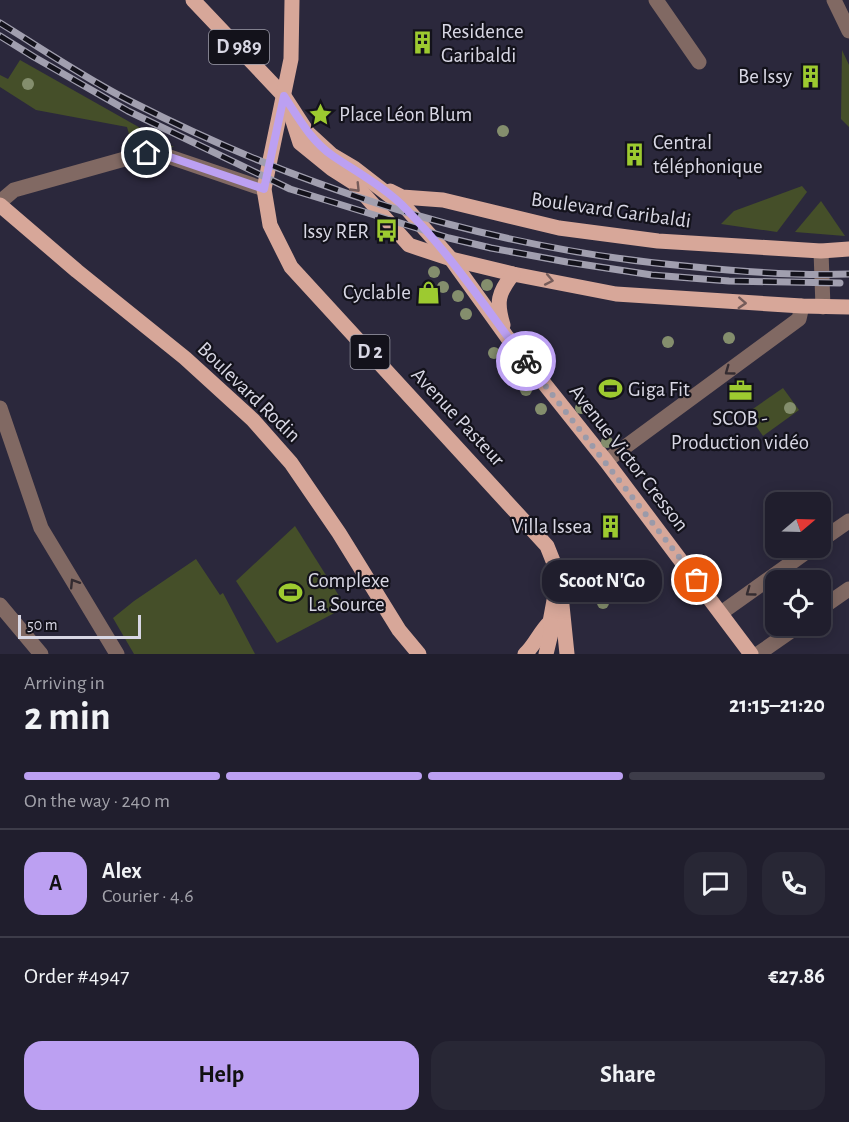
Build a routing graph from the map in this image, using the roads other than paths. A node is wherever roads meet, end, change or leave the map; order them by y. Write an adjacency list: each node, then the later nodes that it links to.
1 (193, 0): 7 (main road, D 989)
2 (292, 0): 7 (main road, D 2)
3 (657, 0): 6 (street)
4 (834, 0): 5 (street)
5 (849, 31)
6 (699, 62)
7 (284, 96): 8 (main road, Avenue Pasteur / D 2); 9 (main road, D 989); 10 (main road, D 989)
8 (276, 139): 9 (main road); 11 (main road, Avenue Pasteur / D 2)
9 (332, 169): 15 (main road, D 989, one-way to 15)
10 (372, 182): 14 (main road, Boulevard Garibaldi); 15 (main road, D 989)
11 (264, 189): 12 (street); 26 (main road, Avenue Pasteur / D 2)
12 (0, 204): 36 (main road, Boulevard Rodin)
13 (849, 249): 14 (main road, Boulevard Garibaldi)
14 (821, 251): 19 (street)
15 (451, 259): 16 (main road); 20 (main road, Avenue Victor Cresson / D 989)
16 (513, 274): 17 (main road, one-way to 17); 20 (main road)
17 (802, 306): 19 (main road); 22 (street, one-way to 22)
18 (849, 306): 19 (main road)
19 (823, 307)
20 (507, 336): 22 (main road, Avenue Victor Cresson / D 989)
21 (0, 408): 35 (street, one-way to 21)
22 (606, 461): 30 (main road, Avenue Victor Cresson / D 989)
23 (849, 521): 24 (street)
24 (831, 534)
25 (798, 558): 30 (street, one-way to 30)
26 (559, 576): 31 (main road); 33 (main road, D 2)
27 (849, 589): 28 (street)
28 (831, 601)
29 (0, 605): 34 (street)
30 (721, 613): 39 (main road, Avenue Victor Cresson / D 989)
31 (550, 622): 37 (main road); 38 (main road)
32 (784, 636): 40 (street)
33 (565, 651)
34 (41, 654)
35 (117, 654)
36 (419, 654)
37 (525, 654)
38 (546, 654)
39 (751, 654)
40 (758, 654)

